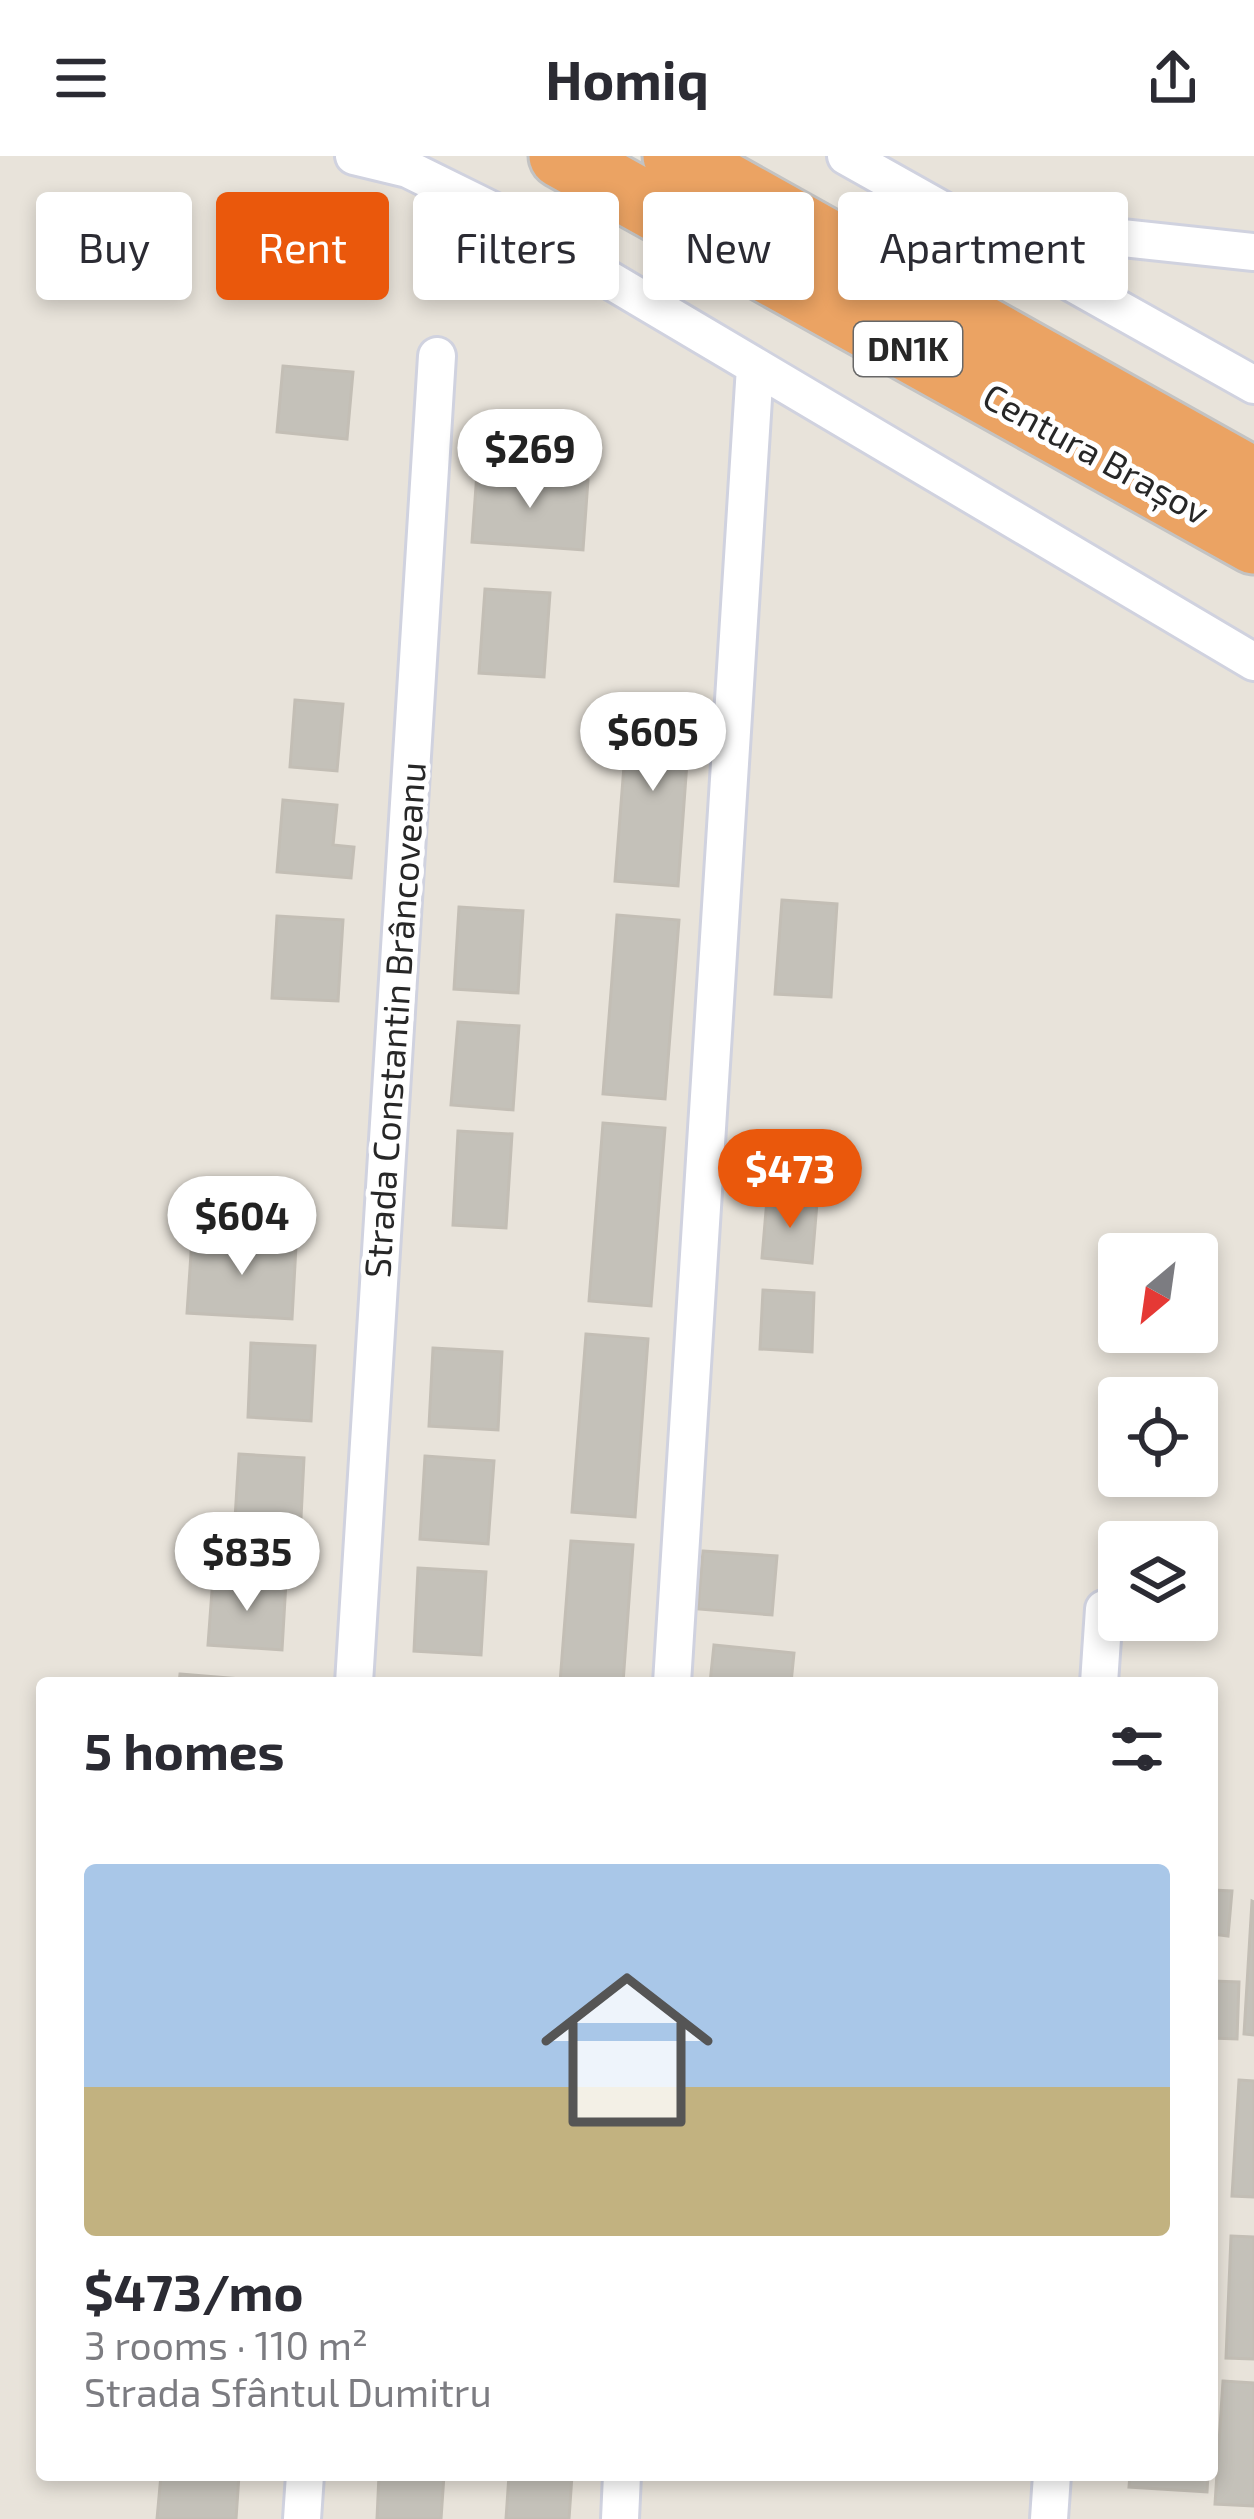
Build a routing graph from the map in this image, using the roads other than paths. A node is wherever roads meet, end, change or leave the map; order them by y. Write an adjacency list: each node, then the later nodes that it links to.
1 (354, 156): 10 (street)
2 (561, 156): 13 (highway, Centura Brașov / DN1K)
3 (675, 156): 12 (highway, Centura Brașov / DN1K)
4 (846, 156): 5 (street)
5 (913, 192)
6 (1128, 238): 7 (street)
7 (1254, 252)
8 (1104, 300): 11 (street)
9 (436, 356): 16 (street, Strada Constantin Brâncoveanu)
10 (754, 367): 14 (street); 17 (street)
11 (1254, 386)
12 (1254, 480)
13 (1254, 542)
14 (1254, 662)
15 (1102, 1641): 18 (street)
16 (354, 1677)
17 (672, 1677)
18 (1099, 1677)
19 (305, 2481): 22 (street)
20 (622, 2481): 23 (street)
21 (1052, 2481): 24 (street)
22 (302, 2519)
23 (620, 2519)
24 (1049, 2519)

